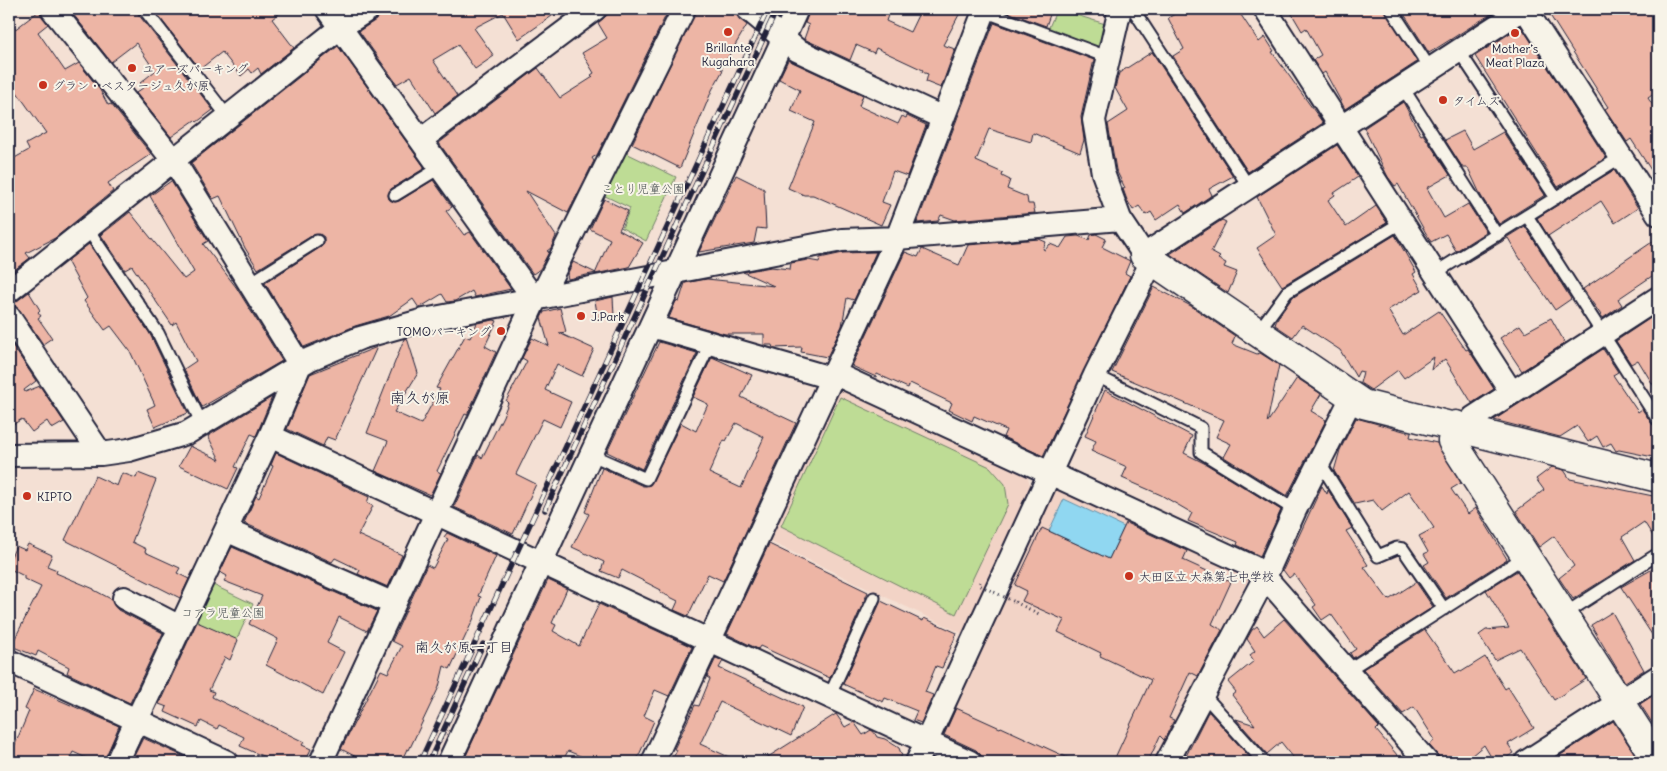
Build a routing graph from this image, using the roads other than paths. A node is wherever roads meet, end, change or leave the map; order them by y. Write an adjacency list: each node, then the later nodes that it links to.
1 (144, 9): 21 (lane)
2 (327, 9): 15 (street)
3 (369, 9): 15 (street)
4 (595, 9): 24 (street)
5 (684, 9): 45 (street)
6 (748, 9): 16 (street)
7 (797, 9): 16 (street)
8 (1120, 9): 18 (street)
9 (1133, 9): 28 (lane)
10 (1266, 9): 23 (street)
11 (1391, 9): 19 (lane)
12 (1524, 9): 17 (street); 25 (street)
13 (56, 10): 26 (street)
14 (984, 10): 18 (lane); 22 (street)
15 (341, 27): 21 (street); 24 (street)
16 (783, 38): 22 (street); 40 (street)
17 (1459, 51): 19 (street); 30 (lane)
18 (1107, 57): 33 (street)
19 (1430, 70): 20 (street)
20 (1403, 88): 23 (street); 36 (lane)
21 (228, 116): 26 (street)
22 (943, 118): 37 (street)
23 (1341, 127): 28 (street); 34 (street)
24 (422, 139): 27 (street)
25 (1621, 157): 30 (lane); 31 (street)
26 (174, 160): 35 (street); 42 (street)
27 (441, 168): 29 (lane); 45 (street)
28 (1250, 187): 39 (street)
29 (395, 196)
30 (1556, 198): 32 (lane)
31 (1658, 214)
32 (1527, 216): 36 (lane); 49 (lane)
33 (1120, 219): 37 (street); 39 (street)
34 (1402, 222): 41 (street); 48 (lane)
35 (87, 228): 43 (street); 57 (lane)
36 (1497, 235): 41 (lane)
37 (898, 238): 40 (street); 53 (street)
38 (317, 241): 42 (lane)
39 (1148, 258): 48 (street); 52 (street)
40 (676, 272): 45 (street); 47 (street)
41 (1435, 273): 54 (street)
42 (249, 284): 51 (street)
43 (9, 291)
44 (1658, 298): 49 (street)
45 (535, 300): 51 (street); 67 (street)
46 (9, 317): 60 (street)
47 (650, 326): 50 (street); 62 (street)
48 (1257, 333): 55 (street)
49 (1603, 334): 54 (street); 56 (lane)
50 (710, 344): 53 (street); 62 (lane)
51 (300, 365): 57 (street); 59 (street)
52 (1095, 375): 64 (street); 66 (lane)
53 (834, 377): 64 (street); 79 (street)
54 (1512, 393): 58 (street)
55 (1352, 397): 58 (street); 63 (street)
56 (1658, 420)
57 (202, 424): 60 (street)
58 (1463, 427): 65 (street); 70 (street)
59 (270, 436): 67 (street); 68 (street)
60 (101, 454): 61 (street)
61 (9, 455)
62 (592, 455): 71 (street)
63 (1320, 461): 66 (street); 76 (lane)
64 (1050, 473): 72 (street); 87 (street)
65 (1658, 478)
66 (1295, 510): 72 (street)
67 (436, 514): 71 (street); 75 (street)
68 (226, 530): 75 (street); 78 (street)
69 (1658, 554): 77 (lane)
70 (1526, 556): 76 (lane); 77 (street)
71 (541, 562): 79 (street); 91 (street)
72 (1265, 577): 81 (street); 83 (street)
73 (124, 598): 78 (street)
74 (874, 598): 84 (lane)
75 (394, 604): 90 (street)
76 (1444, 609): 81 (lane)
77 (1563, 614): 85 (street)
78 (180, 627): 86 (street)
79 (709, 640): 84 (street); 92 (street)
80 (9, 661): 86 (street)
81 (1348, 670): 96 (street)
82 (1658, 677): 85 (street)
83 (1203, 694): 94 (street); 95 (lane)
84 (830, 696): 87 (street)
85 (1619, 702): 97 (street); 98 (street)
86 (136, 721): 88 (street); 89 (street)
87 (921, 752): 93 (street)
88 (117, 762)
89 (227, 762)
90 (321, 762)
91 (450, 762)
92 (653, 762)
93 (970, 762)
94 (1168, 762)
95 (1264, 762)
96 (1427, 762)
97 (1526, 762)
98 (1658, 762)

